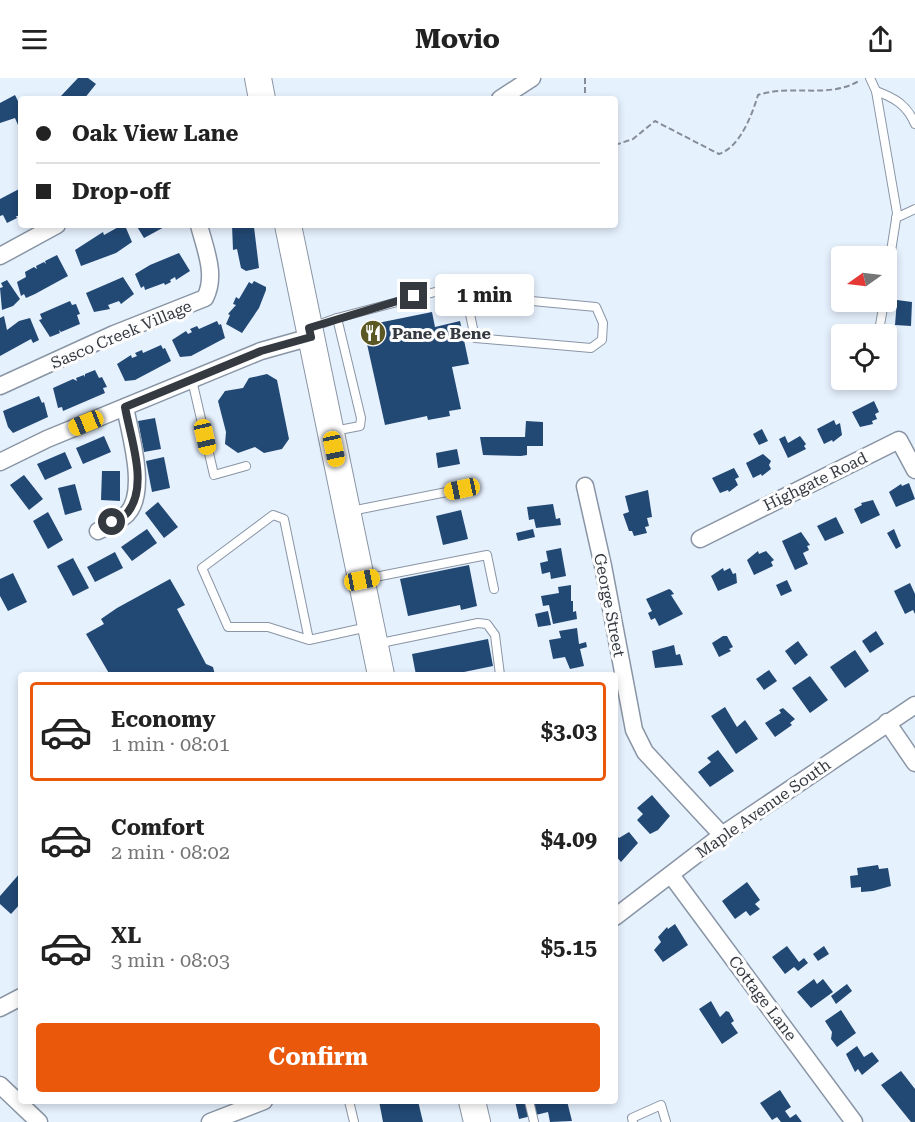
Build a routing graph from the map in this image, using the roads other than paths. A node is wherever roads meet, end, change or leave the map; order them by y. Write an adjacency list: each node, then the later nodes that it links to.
1 (532, 78): 4 (street)
2 (870, 78): 3 (lane)
3 (876, 91): 5 (lane); 7 (lane)
4 (505, 96)
5 (915, 124)
6 (915, 209): 7 (lane)
7 (896, 218): 11 (lane)
8 (51, 228): 12 (street)
9 (201, 228): 17 (street, Sasco Creek Village)
10 (289, 228): 15 (main road)
11 (892, 246)
12 (0, 256)
13 (466, 295): 13 (lane); 14 (lane)
14 (337, 318): 15 (lane); 19 (lane)
15 (310, 332): 16 (street); 19 (main road)
16 (192, 380): 18 (street); 21 (lane)
17 (0, 386)
18 (125, 407): 20 (street); 26 (street)
19 (331, 432): 25 (main road)
20 (0, 462)
21 (246, 466)
22 (915, 470): 27 (street, Highgate Road)
23 (585, 486): 37 (street, George Street)
24 (462, 489): 25 (lane)
25 (348, 512): 28 (main road)
26 (98, 531)
27 (700, 538)
28 (362, 580): 29 (lane); 30 (main road)
29 (494, 590)
30 (373, 635): 31 (lane); 32 (main road); 33 (lane)
31 (309, 640): 31 (lane)
32 (380, 672)
33 (500, 672)
34 (915, 705): 35 (street, Maple Avenue South)
35 (887, 722): 36 (street); 37 (street, Maple Avenue South)
36 (915, 763)
37 (722, 835): 38 (street, Maple Avenue South)
38 (671, 875): 39 (street, Maple Avenue South); 56 (street, Cottage Lane)
39 (618, 915)
40 (18, 999): 41 (street)
41 (0, 1008)
42 (0, 1085): 43 (street)
43 (18, 1102)
44 (20, 1104): 49 (street)
45 (256, 1104): 50 (street)
46 (350, 1104): 51 (lane)
47 (473, 1104): 52 (main road)
48 (530, 1104): 53 (lane)
49 (39, 1122)
50 (210, 1122)
51 (354, 1122)
52 (477, 1122)
53 (534, 1122)
54 (633, 1122): 55 (lane)
55 (666, 1122)
56 (854, 1122)

